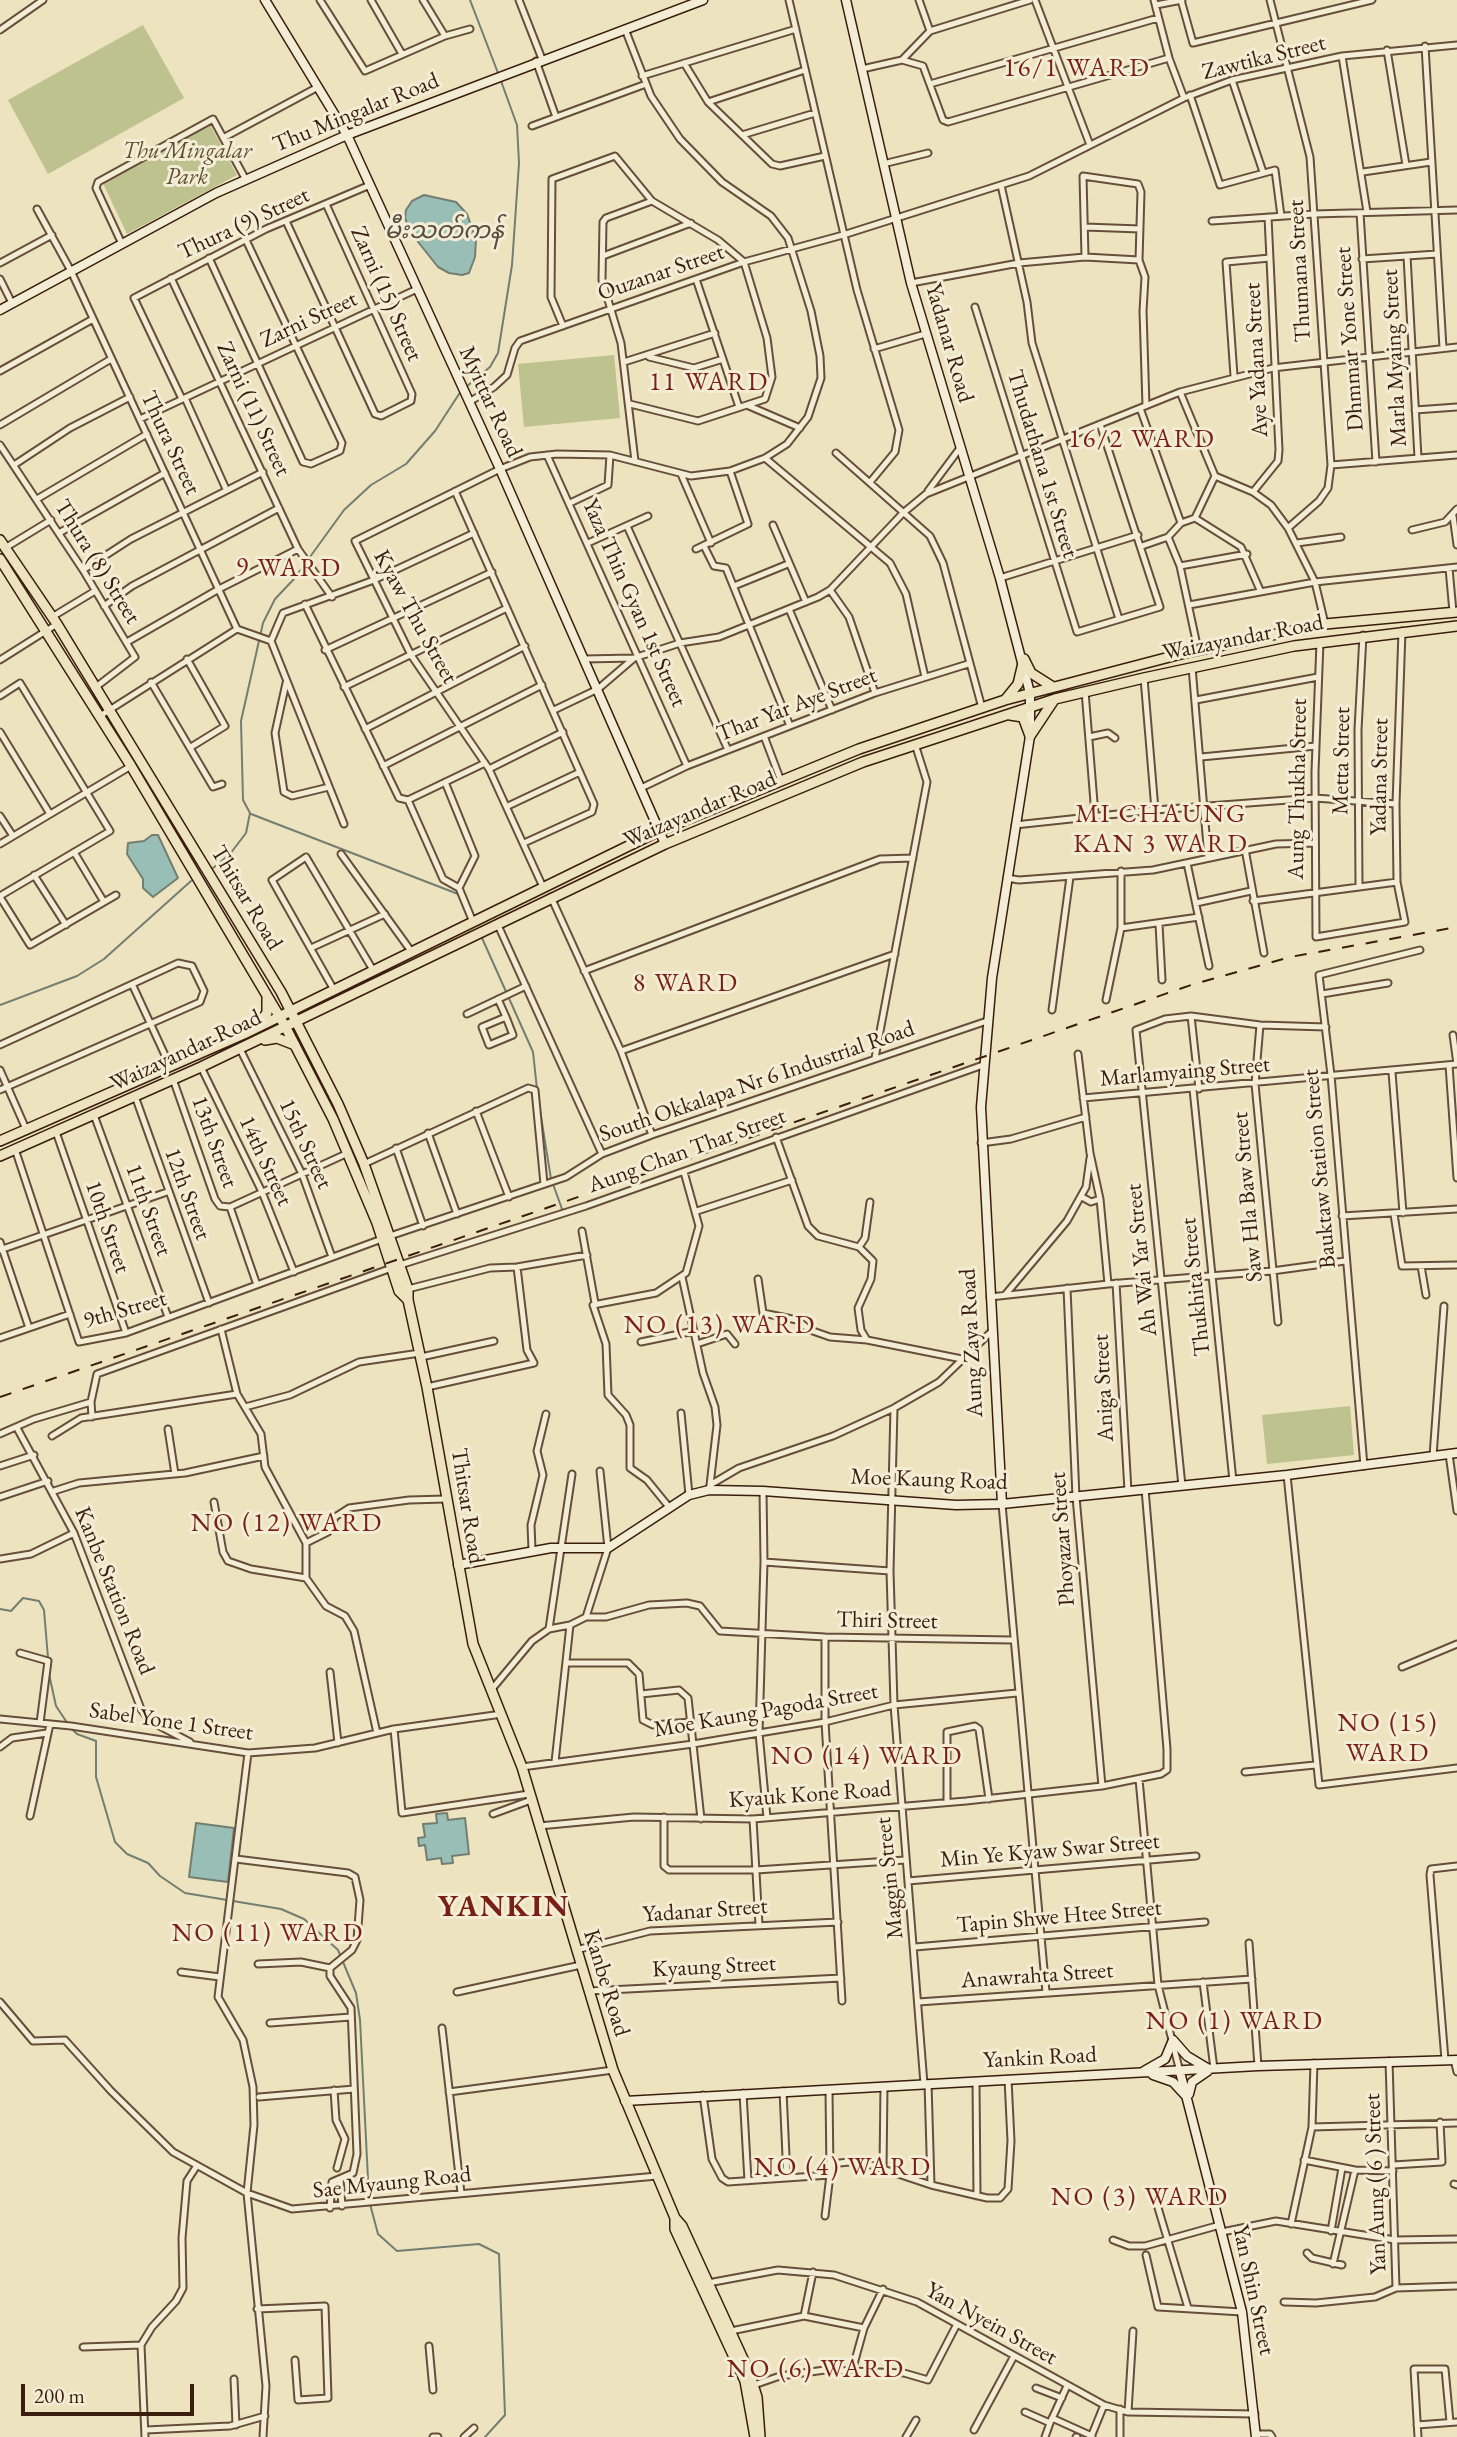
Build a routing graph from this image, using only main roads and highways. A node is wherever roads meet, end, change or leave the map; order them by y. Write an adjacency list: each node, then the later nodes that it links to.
1 (703, 0): 4 (main road, Thu Mingalar Road)
2 (846, 0): 12 (main road, Yadanar Road)
3 (270, 2): 4 (main road, Myittar Road)
4 (348, 135): 5 (main road, Thu Mingalar Road); 22 (main road, Myittar Road)
5 (0, 310)
6 (3, 544): 26 (main road, Thitsar Road)
7 (0, 559): 27 (main road, Thitsar Road)
8 (1455, 612): 10 (main road, Waizayandar Road)
9 (1457, 626): 11 (main road, Waizayandar Road)
10 (1291, 630): 11 (main road); 13 (main road, Waizayandar Road)
11 (1294, 646): 15 (main road, Waizayandar Road)
12 (1024, 659): 13 (main road); 14 (main road, Yadanar Road); 16 (main road)
13 (1053, 687): 14 (main road, Waizayandar Road)
14 (1030, 694): 16 (main road, Waizayandar Road); 17 (main road, Aung Zaya Road)
15 (1055, 699): 17 (main road, Waizayandar Road); 19 (main road)
16 (1005, 700): 20 (main road, Waizayandar Road)
17 (1031, 706): 18 (main road, Waizayandar Road); 19 (main road, Aung Zaya Road)
18 (1004, 715): 19 (main road); 21 (main road, Waizayandar Road)
19 (1030, 736): 44 (main road, Aung Zaya Road)
20 (859, 749): 21 (main road); 22 (main road, Waizayandar Road)
21 (863, 762): 23 (main road, Waizayandar Road)
22 (659, 831): 23 (main road, Myittar Road); 24 (main road, Waizayandar Road)
23 (664, 844): 25 (main road, Waizayandar Road)
24 (432, 942): 25 (main road); 28 (main road, Waizayandar Road)
25 (436, 953): 29 (main road, Waizayandar Road)
26 (281, 992): 28 (main road); 30 (main road, Thitsar Road)
27 (267, 996): 31 (main road, Thitsar Road); 32 (main road)
28 (320, 997): 30 (main road, Waizayandar Road)
29 (326, 1006): 30 (main road, Waizayandar Road); 33 (main road)
30 (294, 1016): 31 (main road, Waizayandar Road); 33 (main road, Thitsar Road)
31 (282, 1021): 32 (main road, Waizayandar Road); 34 (main road, Waizayandar Road); 35 (main road, Thitsar Road)
32 (244, 1034): 36 (main road, Waizayandar Road)
33 (305, 1040): 40 (main road, Thitsar Road)
34 (250, 1044): 35 (main road); 37 (main road, Waizayandar Road)
35 (295, 1045): 40 (main road, Thitsar Road)
36 (70, 1110): 37 (main road); 38 (main road, Waizayandar Road)
37 (76, 1123): 39 (main road, Waizayandar Road)
38 (0, 1141)
39 (0, 1156)
40 (386, 1237): 41 (main road, Thitsar Road)
41 (396, 1267): 42 (main road, Thitsar Road); 42 (main road, Thitsar Road)
42 (408, 1300): 45 (main road, Thitsar Road)
43 (1453, 1453): 44 (main road, Moe Kaung Road)
44 (1002, 1504): 45 (main road, Moe Kaung Road)
45 (458, 1565): 46 (main road, Thitsar Road)
46 (502, 1714): 51 (main road, Kanbe Road)
47 (1452, 2060): 48 (main road, Yankin Road)
48 (1212, 2070): 49 (main road, Yankin Road); 50 (main road); 52 (main road)
49 (1180, 2071): 50 (main road, Yankin Road); 52 (main road, Yan Shin Street)
50 (1142, 2073): 51 (main road, Yankin Road); 52 (main road)
51 (625, 2101): 53 (main road, Kanbe Road)
52 (1188, 2101): 54 (main road, Yan Shin Street)
53 (726, 2326): 55 (main road, Kanbe Road); 55 (main road, Kanbe Road)
54 (1256, 2436)
55 (758, 2437)

